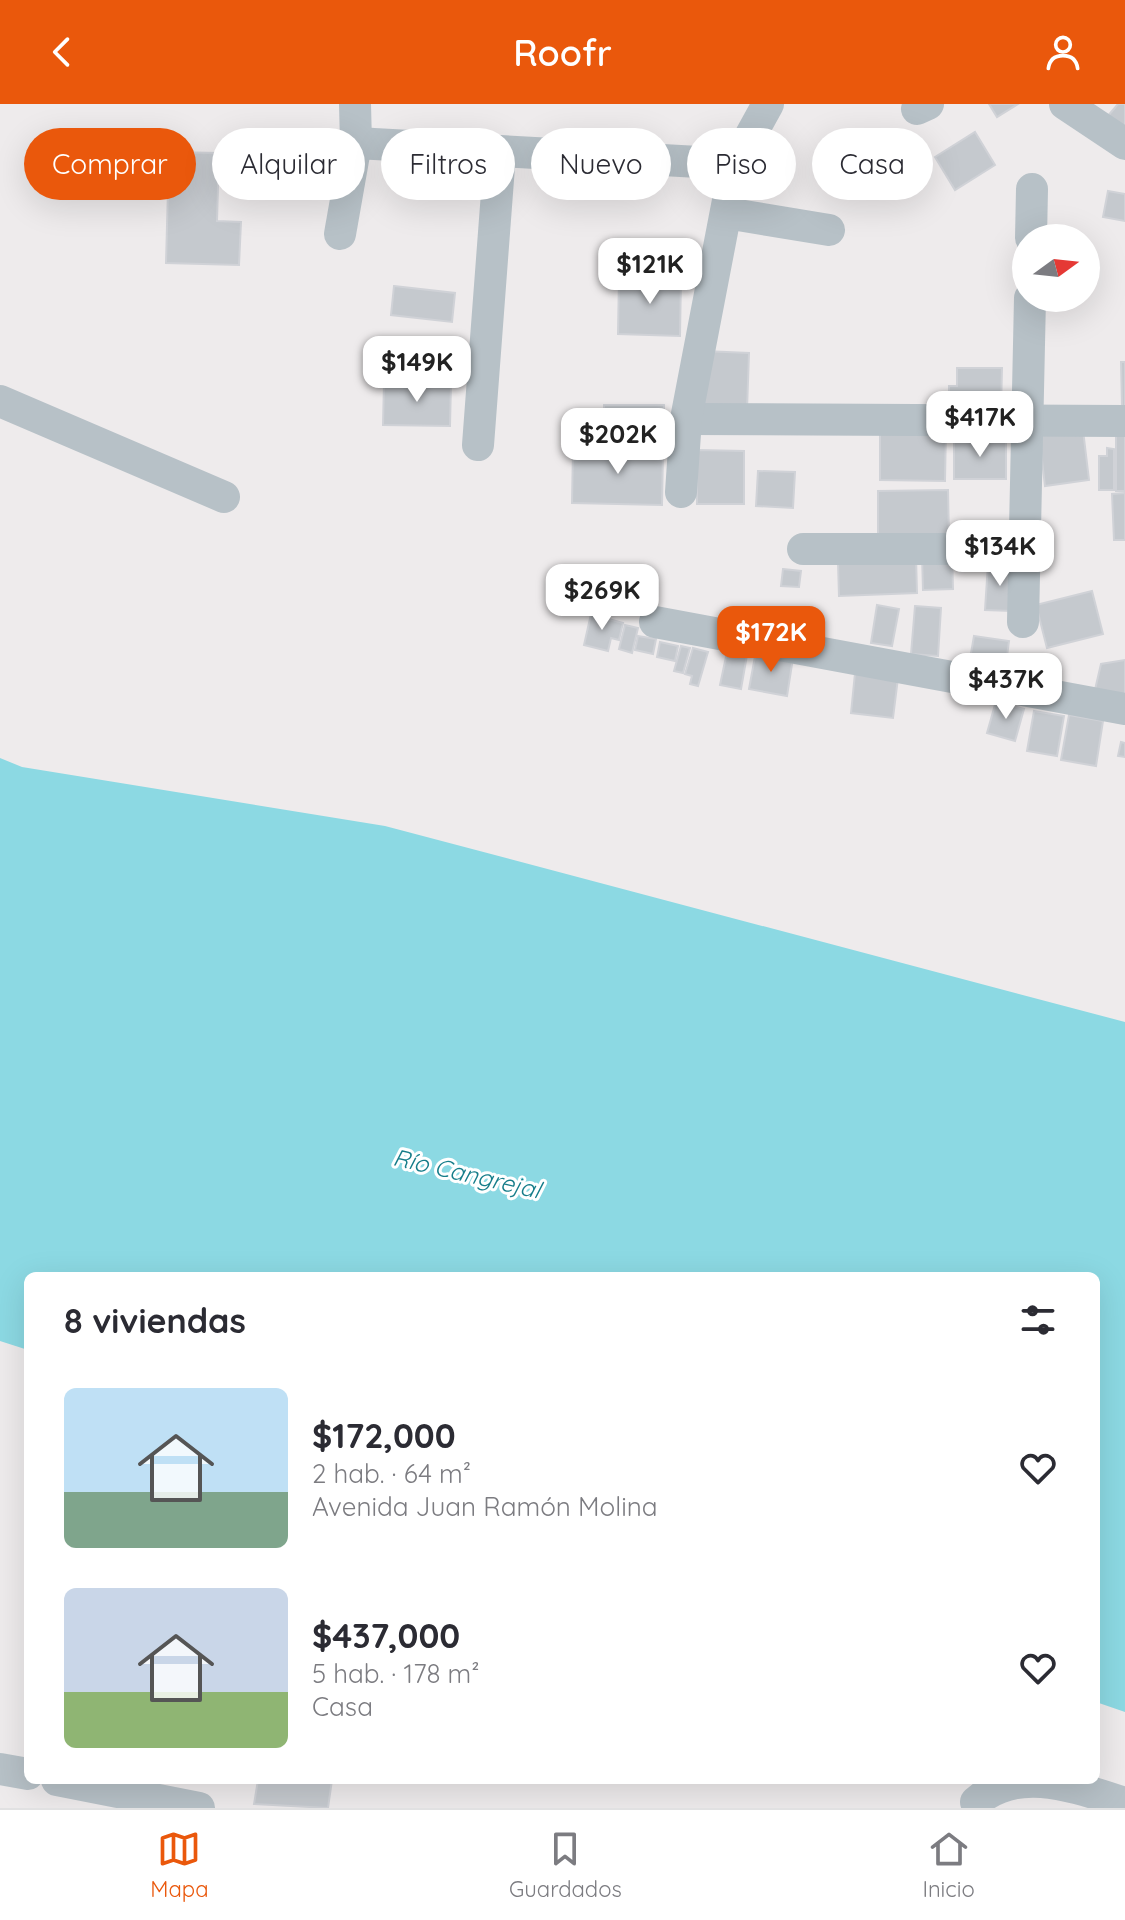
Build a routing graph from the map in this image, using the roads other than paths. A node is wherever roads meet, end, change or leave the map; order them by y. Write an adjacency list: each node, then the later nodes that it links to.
1 (355, 104): 4 (street)
2 (768, 104): 5 (street)
3 (1065, 104): 6 (street)
4 (356, 128)
5 (755, 128)
6 (1125, 144)
7 (515, 154): 8 (street)
8 (687, 162)
9 (1032, 189): 14 (street)
10 (346, 200): 16 (street)
11 (496, 200): 22 (street)
12 (728, 200): 13 (street)
13 (726, 213): 15 (street); 19 (street)
14 (1031, 224)
15 (829, 230)
16 (340, 234)
17 (1030, 312): 20 (street)
18 (0, 401): 24 (street)
19 (686, 419): 20 (street); 23 (street)
20 (1027, 421): 21 (street); 26 (street)
21 (1125, 421)
22 (478, 445)
23 (681, 492)
24 (224, 497)
25 (803, 549): 26 (street)
26 (1024, 549): 28 (street)
27 (655, 622): 29 (street)
28 (1023, 622)
29 (1125, 709)
30 (0, 1769): 31 (street)
31 (24, 1773)
32 (77, 1784): 37 (street)
33 (1022, 1784): 35 (street)
34 (1052, 1784): 36 (street)
35 (976, 1797)
36 (1125, 1803)
37 (199, 1808)

